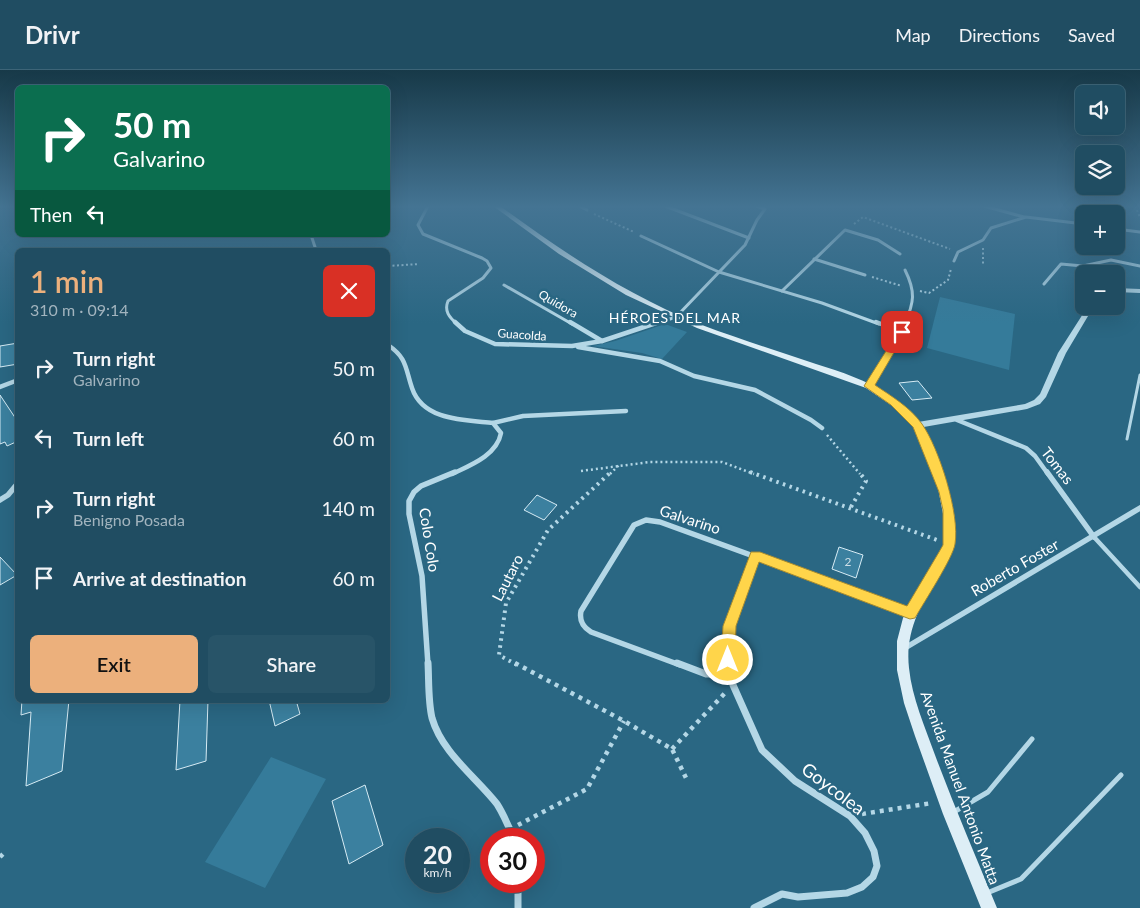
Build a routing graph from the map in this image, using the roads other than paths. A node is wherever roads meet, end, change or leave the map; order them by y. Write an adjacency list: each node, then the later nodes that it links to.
1 (450, 245): 25 (street, Guacolda)
2 (548, 245): 21 (main road, Avenida Manuel Antonio Matta)
3 (661, 245): 13 (street)
4 (745, 245): 13 (street)
5 (829, 245): 9 (street)
6 (886, 245): 8 (street)
7 (972, 245): 10 (street)
8 (900, 254)
9 (814, 259): 14 (street); 18 (street)
10 (954, 261)
11 (1140, 266): 15 (street)
12 (905, 270): 22 (street)
13 (719, 272): 18 (street); 21 (street)
14 (865, 275)
15 (1044, 284)
16 (504, 285): 23 (street, Quidora)
17 (1125, 290): 19 (street)
18 (782, 291): 22 (street)
19 (1140, 291)
20 (1085, 315): 31 (street)
21 (676, 317): 23 (street, Guacolda); 28 (main road, Avenida Manuel Antonio Matta)
22 (902, 332): 28 (street)
23 (602, 341): 25 (street, Guacolda)
24 (390, 346): 32 (street)
25 (572, 346): 34 (street, Guacolda)
26 (1140, 377): 35 (lane)
27 (15, 381): 29 (street)
28 (869, 386): 33 (main road, Avenida Manuel Antonio Matta)
29 (0, 387)
30 (626, 411): 32 (street)
31 (957, 420): 33 (street); 39 (street, Tomas)
32 (493, 423): 48 (street, Colo Colo)
33 (918, 425): 42 (main road, Avenida Manuel Antonio Matta)
34 (822, 428)
35 (1127, 439)
36 (15, 487): 37 (street)
37 (0, 500)
38 (1140, 508): 39 (street, Roberto Foster)
39 (1094, 536): 41 (lane); 43 (street, Roberto Foster)
40 (755, 555): 42 (street, Galvarino); 44 (street, Goycolea); 44 (street, Galvarino)
41 (1140, 587)
42 (910, 614): 43 (main road, Avenida Manuel Antonio Matta)
43 (902, 649): 47 (main road, Avenida Manuel Antonio Matta)
44 (730, 674): 52 (street, Goycolea)
45 (1032, 739): 47 (lane)
46 (1121, 775): 50 (lane)
47 (950, 814): 50 (main road, Avenida Manuel Antonio Matta)
48 (510, 828)
49 (518, 893): 51 (street)
50 (983, 894): 53 (main road, Avenida Manuel Antonio Matta)
51 (518, 908)
52 (754, 908)
53 (989, 908)

